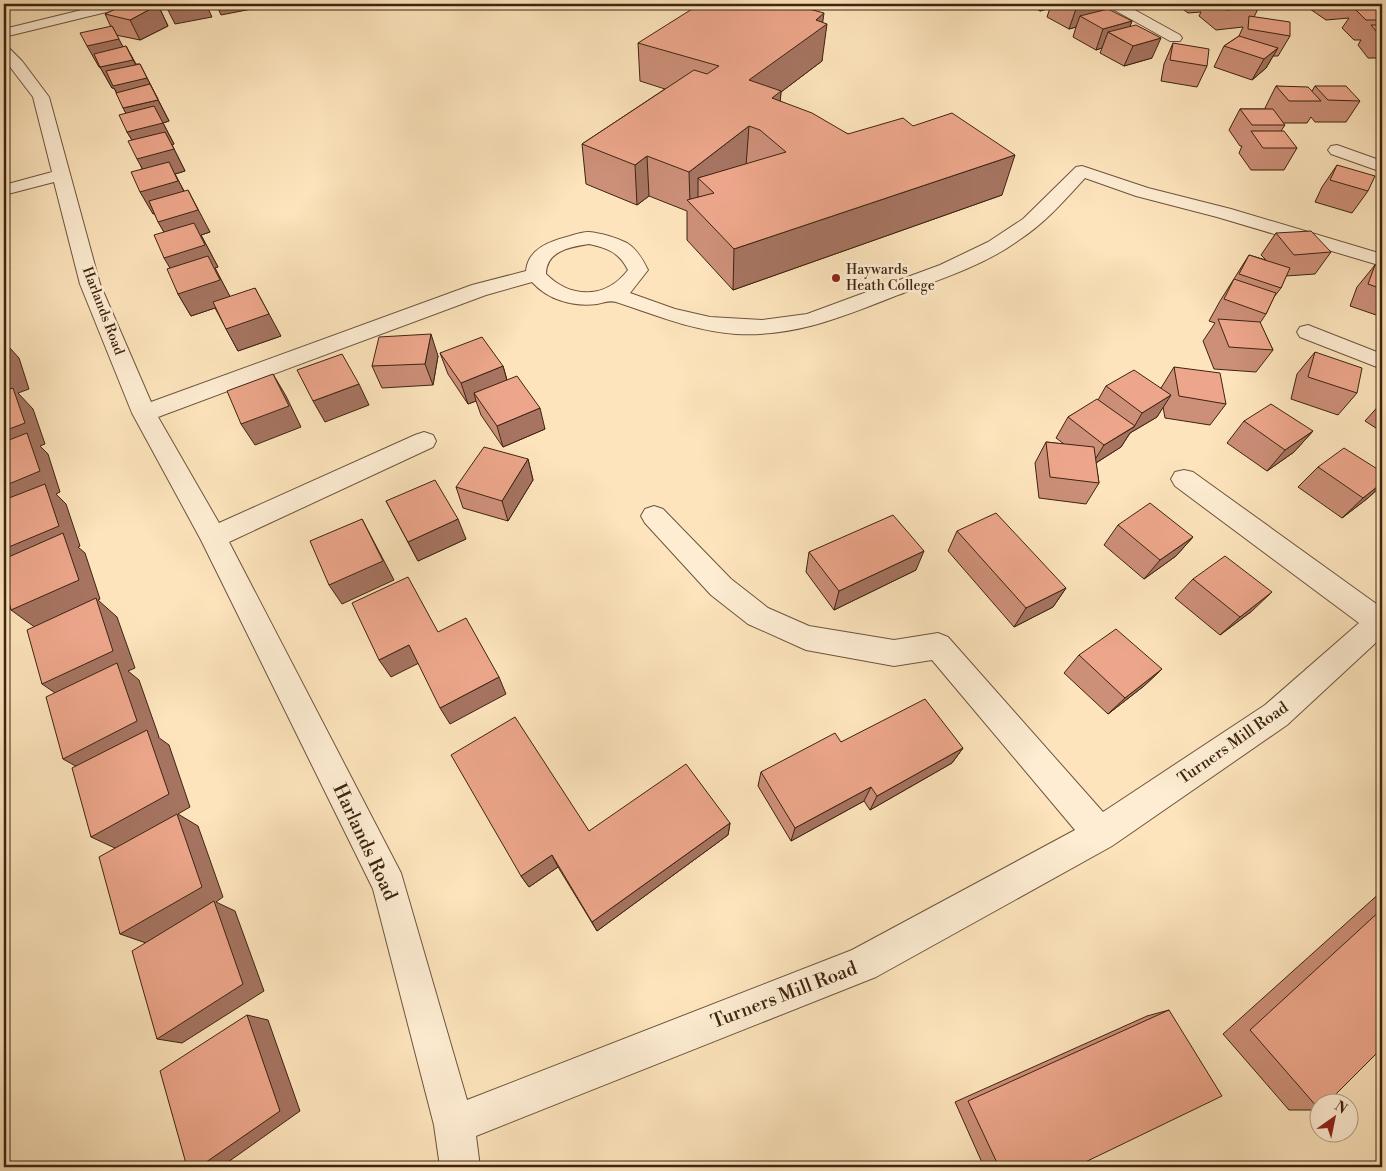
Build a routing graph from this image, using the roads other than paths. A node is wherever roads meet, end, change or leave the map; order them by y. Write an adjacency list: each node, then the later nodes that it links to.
1 (122, 4): 5 (street)
2 (1114, 4): 6 (street)
3 (1376, 4): 4 (street)
4 (1382, 7)
5 (4, 33)
6 (1174, 38)
7 (4, 51): 10 (street, Harlands Road)
8 (1337, 150): 9 (street)
9 (1382, 167)
10 (62, 175): 11 (street); 17 (street, Harlands Road)
11 (4, 190)
12 (1382, 260): 14 (street)
13 (536, 276): 14 (street); 14 (street); 17 (street)
14 (612, 294)
15 (1308, 332): 16 (street)
16 (1382, 362)
17 (144, 413): 21 (street, Harlands Road)
18 (424, 441): 21 (street)
19 (1184, 479): 22 (street, Turners Mill Road)
20 (654, 516): 23 (street)
21 (213, 537): 24 (street, Harlands Road)
22 (1381, 621): 23 (street, Turners Mill Road)
23 (1100, 834): 24 (street, Turners Mill Road)
24 (454, 1125): 25 (street, Harlands Road)
25 (460, 1167)

